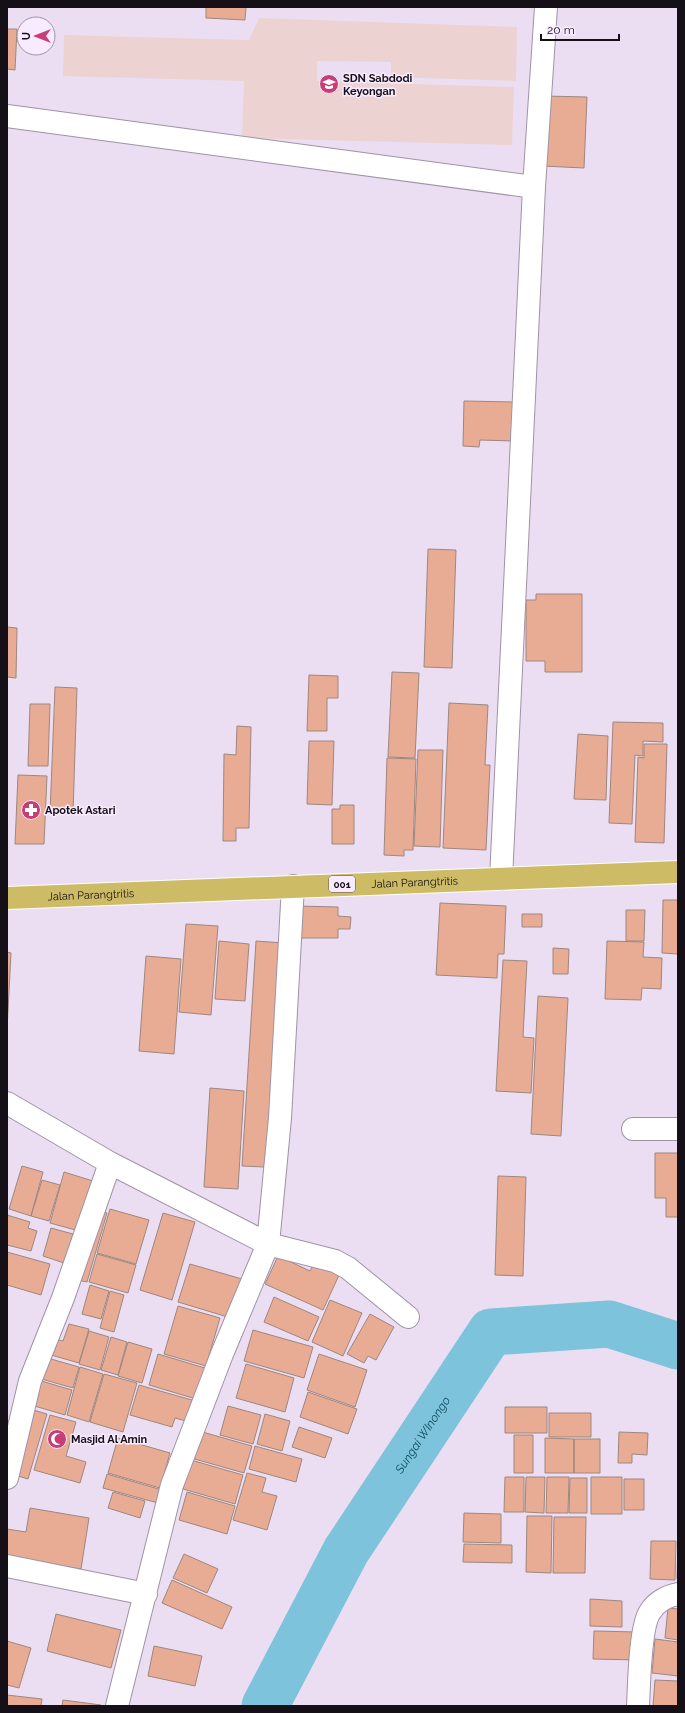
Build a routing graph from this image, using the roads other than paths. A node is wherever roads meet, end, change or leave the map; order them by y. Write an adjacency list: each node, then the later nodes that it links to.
1 (546, 7): 3 (street)
2 (7, 116): 3 (street)
3 (534, 187): 5 (street)
4 (678, 872): 5 (main road, Jalan Parangtritis / 001)
5 (501, 879): 6 (main road, Jalan Parangtritis / 001)
6 (293, 886): 7 (main road, Jalan Parangtritis / 001); 12 (street)
7 (7, 898)
8 (7, 1103): 11 (street)
9 (678, 1128): 10 (street)
10 (633, 1129)
11 (110, 1163): 12 (street); 14 (street)
12 (268, 1244): 13 (street); 16 (street)
13 (408, 1317)
14 (7, 1478)
15 (7, 1566): 16 (street)
16 (146, 1594): 18 (street)
17 (678, 1594): 19 (street)
18 (117, 1706)
19 (638, 1706)

